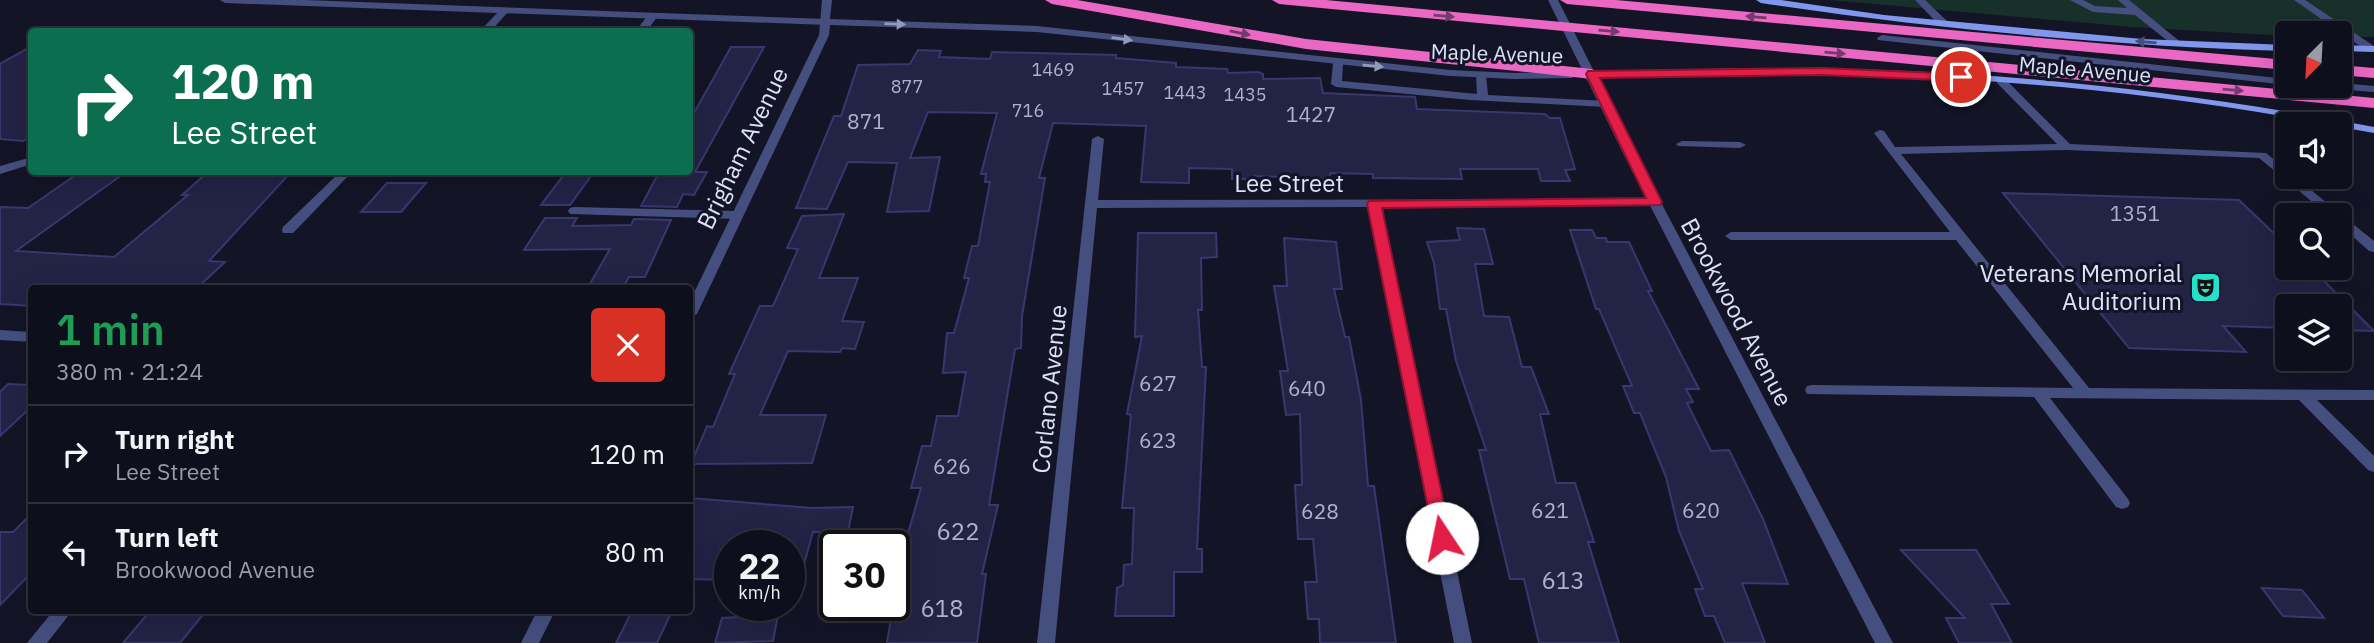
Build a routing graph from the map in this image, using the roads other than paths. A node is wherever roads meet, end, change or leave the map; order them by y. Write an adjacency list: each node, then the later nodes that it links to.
1 (225, 0): 12 (street, Maple Avenue)
2 (827, 0): 15 (street, Brigham Avenue)
3 (1052, 0): 29 (highway, one-way to 29)
4 (1279, 0): 37 (highway, one-way to 37)
5 (1553, 0): 29 (street, Brookwood Avenue)
6 (1567, 0): 26 (highway, one-way to 6)
7 (1761, 0): 16 (main road)
8 (1920, 0): 16 (street)
9 (2076, 0): 13 (street)
10 (2123, 0): 13 (street)
11 (2299, 0): 24 (street)
12 (503, 12): 14 (street, Maple Avenue); 17 (street)
13 (2140, 12): 20 (street)
14 (652, 17): 15 (street, Maple Avenue); 18 (street)
15 (827, 22): 25 (street, Maple Avenue, one-way to 25); 56 (street, Brigham Avenue)
16 (1944, 24): 20 (main road, one-way to 16)
17 (488, 28)
18 (643, 28)
19 (1882, 38): 31 (street)
20 (2178, 44): 21 (main road)
21 (2202, 46): 22 (main road); 31 (street)
22 (2275, 48)
23 (2352, 48): 24 (main road)
24 (2373, 48)
25 (1338, 63): 30 (street, Maple Avenue, one-way to 30); 36 (street)
26 (2275, 64)
27 (2352, 71): 28 (highway)
28 (2374, 73)
29 (1592, 74): 30 (street, Maple Avenue); 32 (main road, Maple Avenue); 38 (street, Brookwood Avenue)
30 (1481, 75): 36 (street)
31 (2232, 76): 33 (street)
32 (2001, 81): 39 (main road, Maple Avenue); 44 (street)
33 (2275, 81)
34 (2352, 87): 35 (street)
35 (2374, 89)
36 (1483, 97): 38 (street)
37 (2374, 103)
38 (1606, 104): 51 (street, Brookwood Avenue)
39 (2374, 130)
40 (1880, 134): 45 (street)
41 (1098, 139): 53 (street, Corlano Avenue)
42 (1682, 144): 43 (street)
43 (1740, 145)
44 (2067, 147): 45 (street); 47 (street)
45 (1892, 151): 60 (street)
46 (28, 161): 48 (street)
47 (2275, 166)
48 (0, 170)
49 (343, 175): 58 (street)
50 (2304, 189): 52 (street)
51 (1655, 202): 54 (street, Lee Street); 78 (street, Brookwood Avenue)
52 (2321, 203)
53 (1091, 204): 54 (street, Lee Street); 76 (street, Corlano Avenue)
54 (1374, 204): 77 (street)
55 (574, 211): 56 (street)
56 (737, 215): 62 (street, Brigham Avenue)
57 (2352, 229): 61 (street)
58 (288, 230)
59 (1731, 236): 60 (street)
60 (1960, 236): 67 (street)
61 (2374, 248)
62 (693, 308)
63 (28, 337): 64 (street)
64 (3, 338)
65 (1812, 390): 66 (street)
66 (2038, 392): 67 (street); 71 (street)
67 (2085, 393): 68 (street)
68 (2304, 394): 69 (street); 70 (street)
69 (2374, 395)
70 (2374, 466)
71 (2122, 503)
72 (60, 614): 74 (street)
73 (544, 614): 75 (street)
74 (36, 643)
75 (530, 643)
76 (1046, 643)
77 (1463, 643)
78 (1884, 643)

